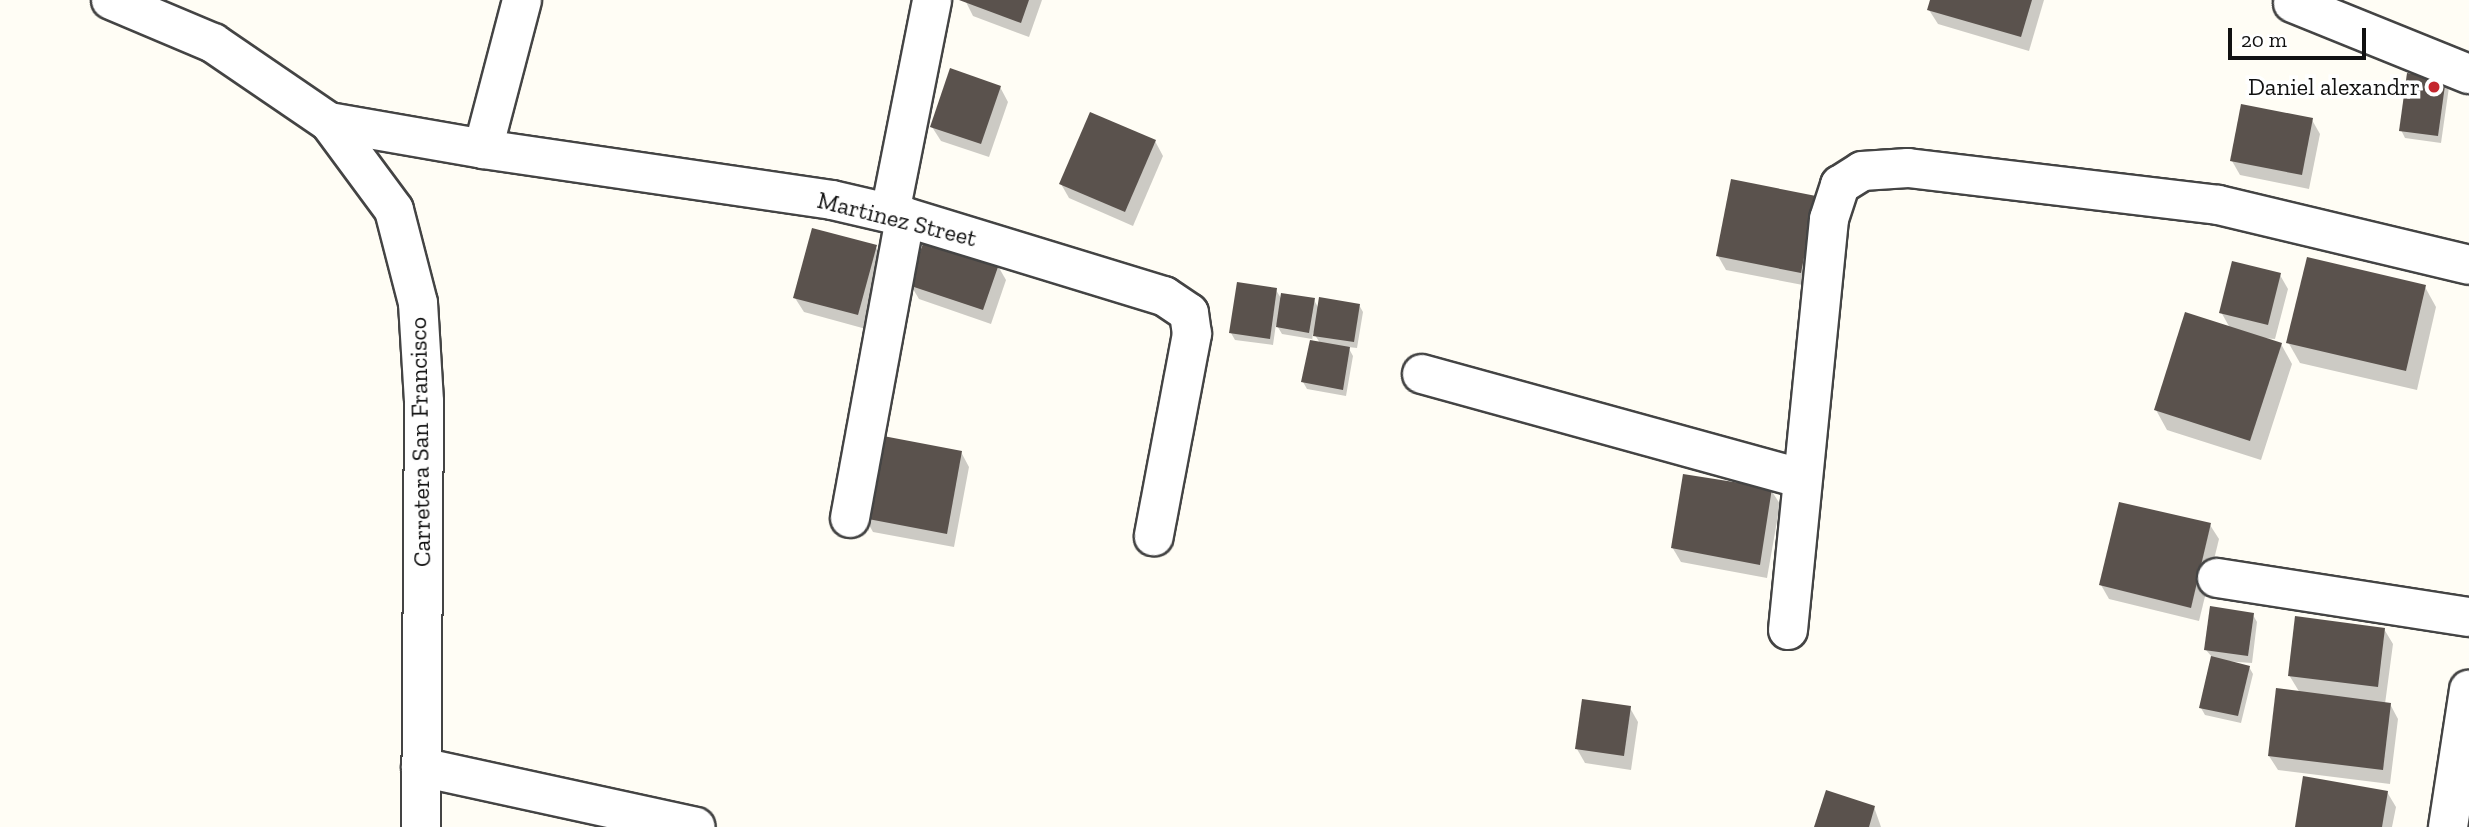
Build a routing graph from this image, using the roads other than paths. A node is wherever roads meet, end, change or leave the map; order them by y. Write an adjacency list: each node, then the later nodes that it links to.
1 (111, 0): 6 (street, Carretera San Francisco)
2 (522, 0): 7 (street)
3 (932, 0): 8 (street)
4 (2293, 3): 5 (street)
5 (2469, 74)
6 (329, 122): 7 (street, Martinez Street); 18 (street, Carretera San Francisco)
7 (482, 149): 8 (street, Martinez Street)
8 (897, 215): 12 (street); 13 (street, Martinez Street)
9 (2469, 265): 11 (street)
10 (1422, 374): 11 (street)
11 (1802, 479): 16 (street)
12 (850, 518)
13 (1154, 536)
14 (2217, 578): 15 (street)
15 (2469, 617)
16 (1788, 630)
17 (2469, 690): 21 (street)
18 (421, 767): 19 (street, Carretera San Francisco); 20 (street)
19 (421, 827)
20 (696, 827)
21 (2448, 827)

